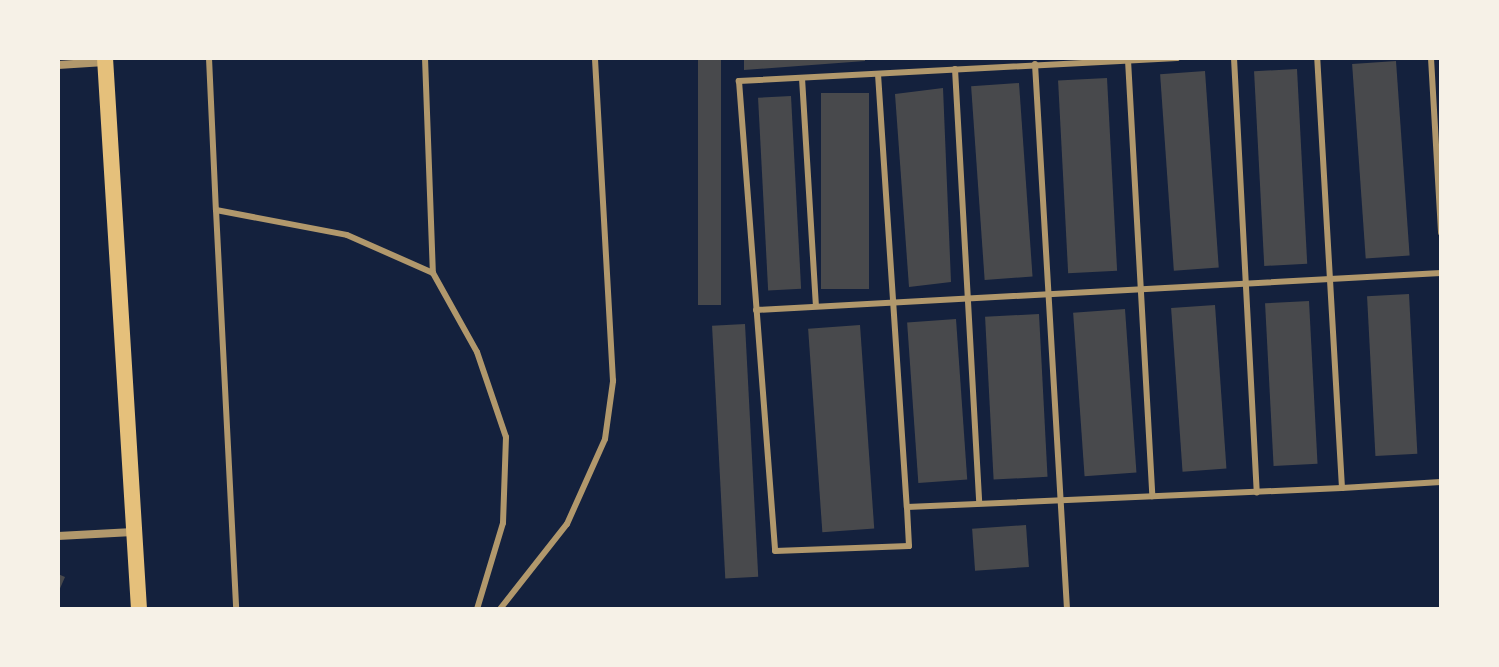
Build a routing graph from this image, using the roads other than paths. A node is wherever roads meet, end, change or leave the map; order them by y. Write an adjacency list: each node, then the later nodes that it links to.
1 (209, 58): 15 (lane)
2 (425, 58): 17 (lane)
3 (595, 58): 39 (lane)
4 (1177, 58): 9 (lane)
5 (1234, 58): 20 (lane)
6 (1317, 58): 19 (lane)
7 (1431, 58): 16 (lane)
8 (105, 60): 11 (street); 34 (main road)
9 (1128, 60): 10 (lane); 21 (lane)
10 (1035, 64): 12 (lane); 22 (lane)
11 (58, 65)
12 (955, 69): 13 (lane); 23 (lane)
13 (878, 74): 14 (lane); 24 (lane)
14 (802, 78): 25 (lane); 26 (lane)
15 (216, 210): 17 (lane); 37 (lane)
16 (1441, 233)
17 (433, 273): 38 (lane)
18 (1441, 273): 19 (lane)
19 (1330, 278): 20 (lane); 28 (lane)
20 (1245, 282): 21 (lane); 29 (lane)
21 (1139, 287): 22 (lane); 30 (lane)
22 (1048, 291): 23 (lane); 31 (lane)
23 (965, 297): 24 (lane); 32 (lane)
24 (892, 302): 25 (lane); 33 (lane)
25 (816, 306): 26 (lane)
26 (756, 310): 33 (lane)
27 (1441, 482): 28 (lane)
28 (1342, 488): 29 (lane)
29 (1257, 492): 30 (lane)
30 (1152, 496): 31 (lane)
31 (1061, 500): 32 (lane); 40 (lane)
32 (979, 503): 33 (lane)
33 (907, 507)
34 (134, 532): 35 (street); 36 (main road)
35 (58, 536)
36 (139, 609)
37 (236, 609)
38 (477, 609)
39 (500, 609)
40 (1067, 609)

